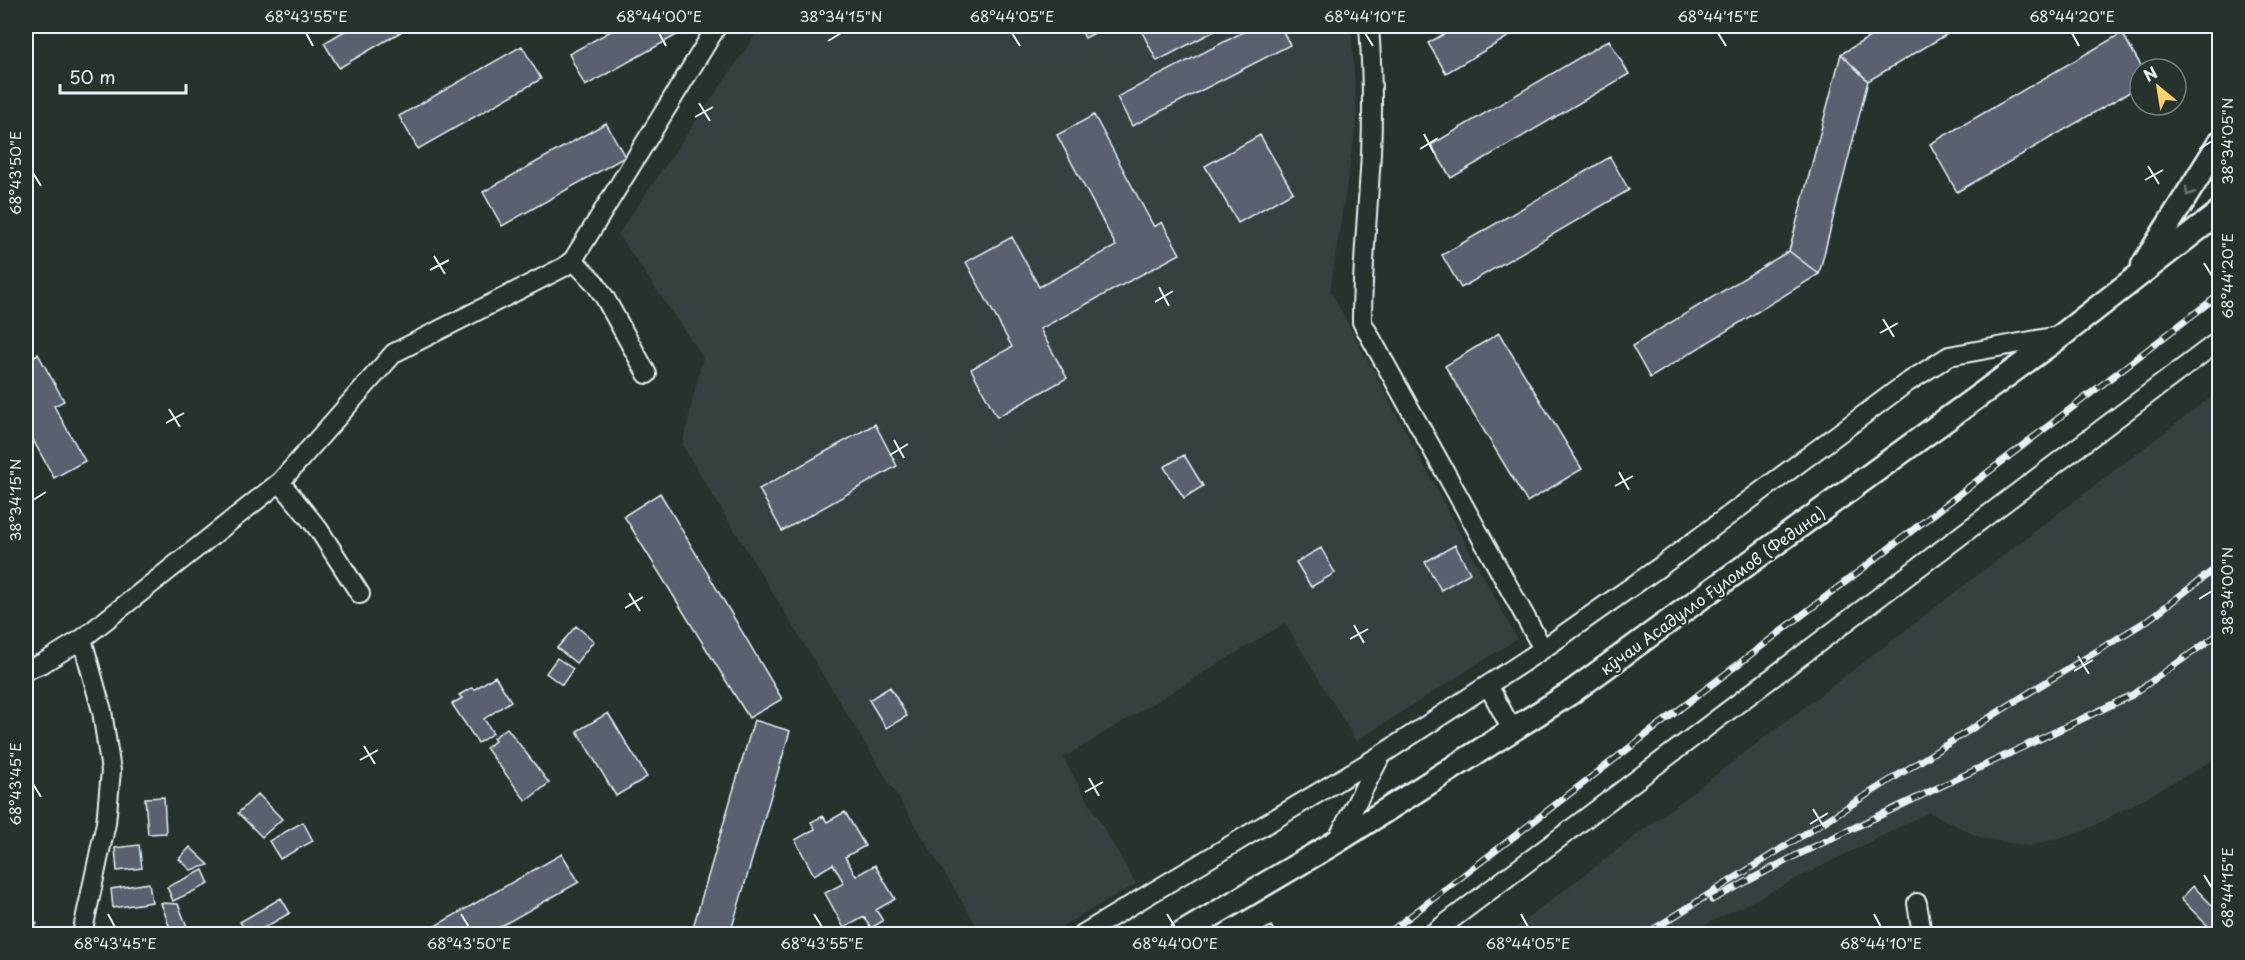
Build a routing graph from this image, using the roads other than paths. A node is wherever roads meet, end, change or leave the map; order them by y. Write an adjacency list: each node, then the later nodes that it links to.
1 (717, 26): 5 (street)
2 (1369, 26): 13 (street)
3 (2220, 142): 6 (street, one-way to 6)
4 (2220, 212): 6 (street, кӯчаи Асадулло Ғуломов (Федина))
5 (573, 260): 9 (street); 10 (street)
6 (2134, 279): 7 (street, кӯчаи Асадулло Ғуломов (Федина))
7 (2061, 336): 13 (street); 16 (street, кӯчаи Асадулло Ғуломов (Федина))
8 (2220, 340): 23 (street)
9 (647, 374)
10 (280, 482): 11 (street); 12 (street)
11 (360, 594)
12 (82, 639): 14 (street); 20 (street)
13 (1543, 649): 15 (street)
14 (26, 670)
15 (1488, 685): 16 (street); 17 (street)
16 (1512, 730): 18 (street, кӯчаи Асадулло Ғуломов (Федина))
17 (1381, 755): 18 (street); 21 (street)
18 (1336, 842): 22 (street, кӯчаи Асадулло Ғуломов (Федина))
19 (1917, 903): 24 (street)
20 (82, 934)
21 (1083, 934)
22 (1181, 934)
23 (1432, 934)
24 (1922, 934)

